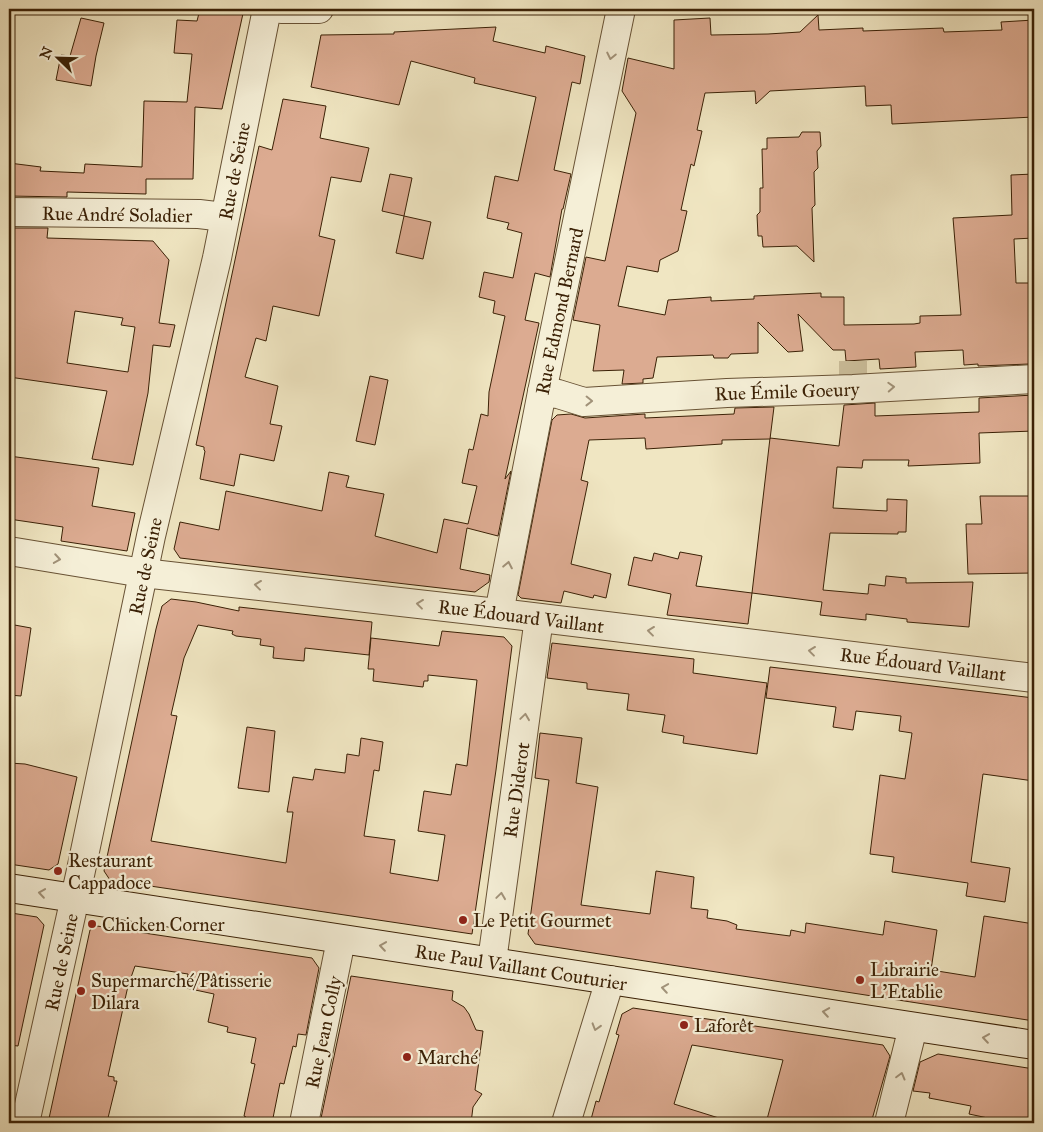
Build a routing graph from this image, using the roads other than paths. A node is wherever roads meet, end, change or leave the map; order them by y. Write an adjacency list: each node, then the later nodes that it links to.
1 (267, 9): 6 (street, Rue de Seine)
2 (281, 9): 3 (street)
3 (319, 9)
4 (621, 9): 8 (street, Rue Edmond Bernard, one-way to 8)
5 (9, 212): 6 (street, Rue André Soladier)
6 (224, 217): 10 (street, Rue de Seine)
7 (1034, 379): 8 (street, Rue Émile Goeury, one-way to 7)
8 (542, 392): 11 (street, Rue Edmond Bernard, one-way to 8)
9 (9, 552): 10 (street, Rue Édouard Vaillant, one-way to 10)
10 (143, 573): 11 (street, Rue Édouard Vaillant, one-way to 10); 15 (street, Rue de Seine)
11 (499, 613): 12 (street, Rue Édouard Vaillant)
12 (539, 618): 13 (street, Rue Édouard Vaillant, one-way to 12); 17 (street, Rue Diderot, one-way to 12)
13 (1034, 678)
14 (9, 888): 15 (street, Rue Paul Vaillant Couturier, one-way to 14)
15 (75, 898): 16 (street, Rue Paul Vaillant Couturier); 21 (street, Rue de Seine)
16 (341, 940): 17 (street, Rue Paul Vaillant Couturier, one-way to 16); 22 (street, Rue Jean Colly)
17 (492, 962): 18 (street, Rue Paul Vaillant Couturier)
18 (610, 980): 19 (street, Rue Paul Vaillant Couturier, one-way to 18); 23 (street, one-way to 23)
19 (913, 1027): 20 (street, Rue Paul Vaillant Couturier, one-way to 19); 24 (street, one-way to 19)
20 (1034, 1045)
21 (25, 1123)
22 (304, 1123)
23 (566, 1123)
24 (888, 1123)

